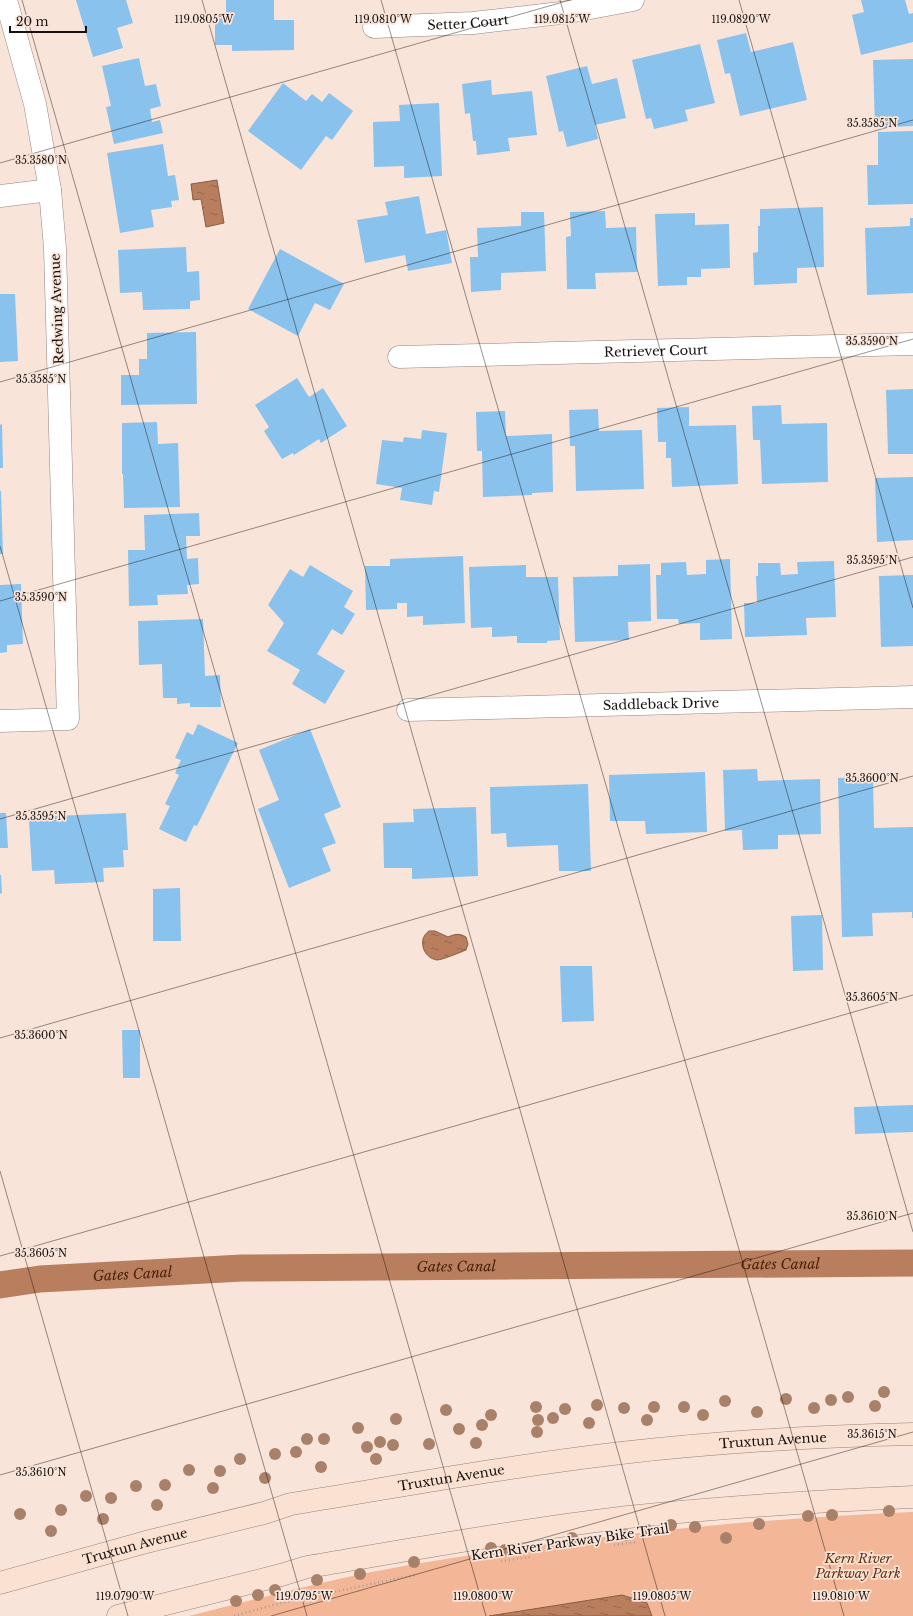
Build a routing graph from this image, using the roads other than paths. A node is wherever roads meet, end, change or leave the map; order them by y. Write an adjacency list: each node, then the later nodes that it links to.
1 (6, 0): 4 (street, Redwing Avenue)
2 (633, 0): 3 (street, Setter Court)
3 (374, 27)
4 (50, 190): 5 (street); 10 (street, Redwing Avenue)
5 (0, 196)
6 (913, 344): 7 (street, Retriever Court)
7 (398, 357)
8 (913, 697): 9 (street, Saddleback Drive)
9 (408, 710)
10 (0, 721)
11 (913, 1434): 13 (main road, Truxtun Avenue)
12 (913, 1497): 14 (main road)
13 (0, 1583)
14 (118, 1616)

